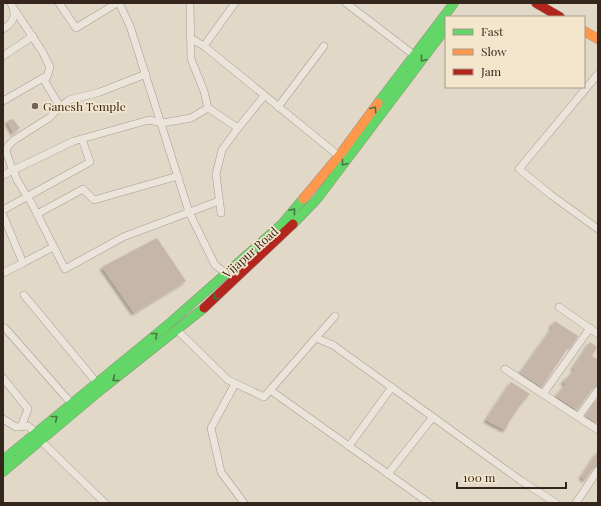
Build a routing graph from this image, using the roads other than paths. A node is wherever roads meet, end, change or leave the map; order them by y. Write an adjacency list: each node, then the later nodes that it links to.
1 (59, 3): 2 (street)
2 (118, 3): 22 (street)
3 (190, 3): 16 (street)
4 (236, 3): 18 (street)
5 (346, 3): 20 (street)
6 (454, 3): 20 (main road, Vijapur Road)
7 (464, 3): 10 (main road)
8 (536, 3): 11 (main road)
9 (13, 6): 12 (street); 15 (street)
10 (455, 16)
11 (558, 16)
12 (3, 29)
13 (445, 29): 53 (main road, Vijapur Road, one-way to 53)
14 (585, 32): 17 (main road)
15 (32, 36): 21 (street); 24 (street)
16 (190, 38): 18 (street); 29 (street)
17 (598, 39)
18 (204, 46): 25 (street)
19 (324, 46): 28 (street)
20 (414, 55): 33 (main road, Vijapur Road, one-way to 20)
21 (3, 56)
22 (146, 74): 27 (street); 30 (street)
23 (598, 74): 44 (street)
24 (42, 78): 26 (street); 27 (street)
25 (264, 96): 28 (street); 31 (street)
26 (3, 101)
27 (60, 107): 34 (street)
28 (278, 107): 33 (street)
29 (208, 108): 30 (street); 31 (street)
30 (162, 123): 32 (street); 36 (street)
31 (238, 128): 38 (street)
32 (82, 139): 34 (street); 37 (street)
33 (339, 156): 48 (main road, Vijapur Road, one-way to 33)
34 (14, 170): 35 (street); 37 (street)
35 (3, 175)
36 (178, 176): 40 (street); 42 (street)
37 (28, 196): 39 (street); 42 (street)
38 (219, 201): 40 (street); 41 (street)
39 (3, 210)
40 (189, 212): 45 (street); 48 (street)
41 (221, 213)
42 (37, 214): 45 (street)
43 (3, 215): 46 (street)
44 (598, 229)
45 (53, 247): 46 (street)
46 (22, 263): 47 (street)
47 (3, 273)
48 (226, 273): 58 (main road, Vijapur Road, one-way to 48)
49 (24, 295): 58 (street)
50 (559, 307): 54 (street)
51 (335, 316): 55 (street)
52 (5, 328): 64 (street)
53 (177, 330): 59 (street); 70 (main road, Vijapur Road, one-way to 70)
54 (596, 332): 63 (street)
55 (316, 338): 60 (street); 61 (street)
56 (506, 369): 63 (street)
57 (3, 378): 68 (street)
58 (97, 382): 64 (main road, Vijapur Road)
59 (235, 384): 61 (street); 77 (street)
60 (392, 387): 66 (street); 71 (street)
61 (270, 390): 71 (street)
62 (598, 390): 65 (street)
63 (543, 394): 65 (street)
64 (71, 404): 70 (main road, Vijapur Road, one-way to 64)
65 (579, 416): 69 (street)
66 (433, 417): 75 (street); 79 (street)
67 (3, 419): 68 (street)
68 (21, 426): 70 (street)
69 (598, 430)
70 (38, 437): 72 (main road, Vijapur Road); 74 (main road, Vijapur Road); 76 (street)
71 (349, 446): 75 (street)
72 (3, 460)
73 (598, 470): 80 (street)
74 (3, 472)
75 (388, 474): 78 (street)
76 (105, 503)
77 (244, 503)
78 (429, 503)
79 (556, 503)
80 (576, 503)

